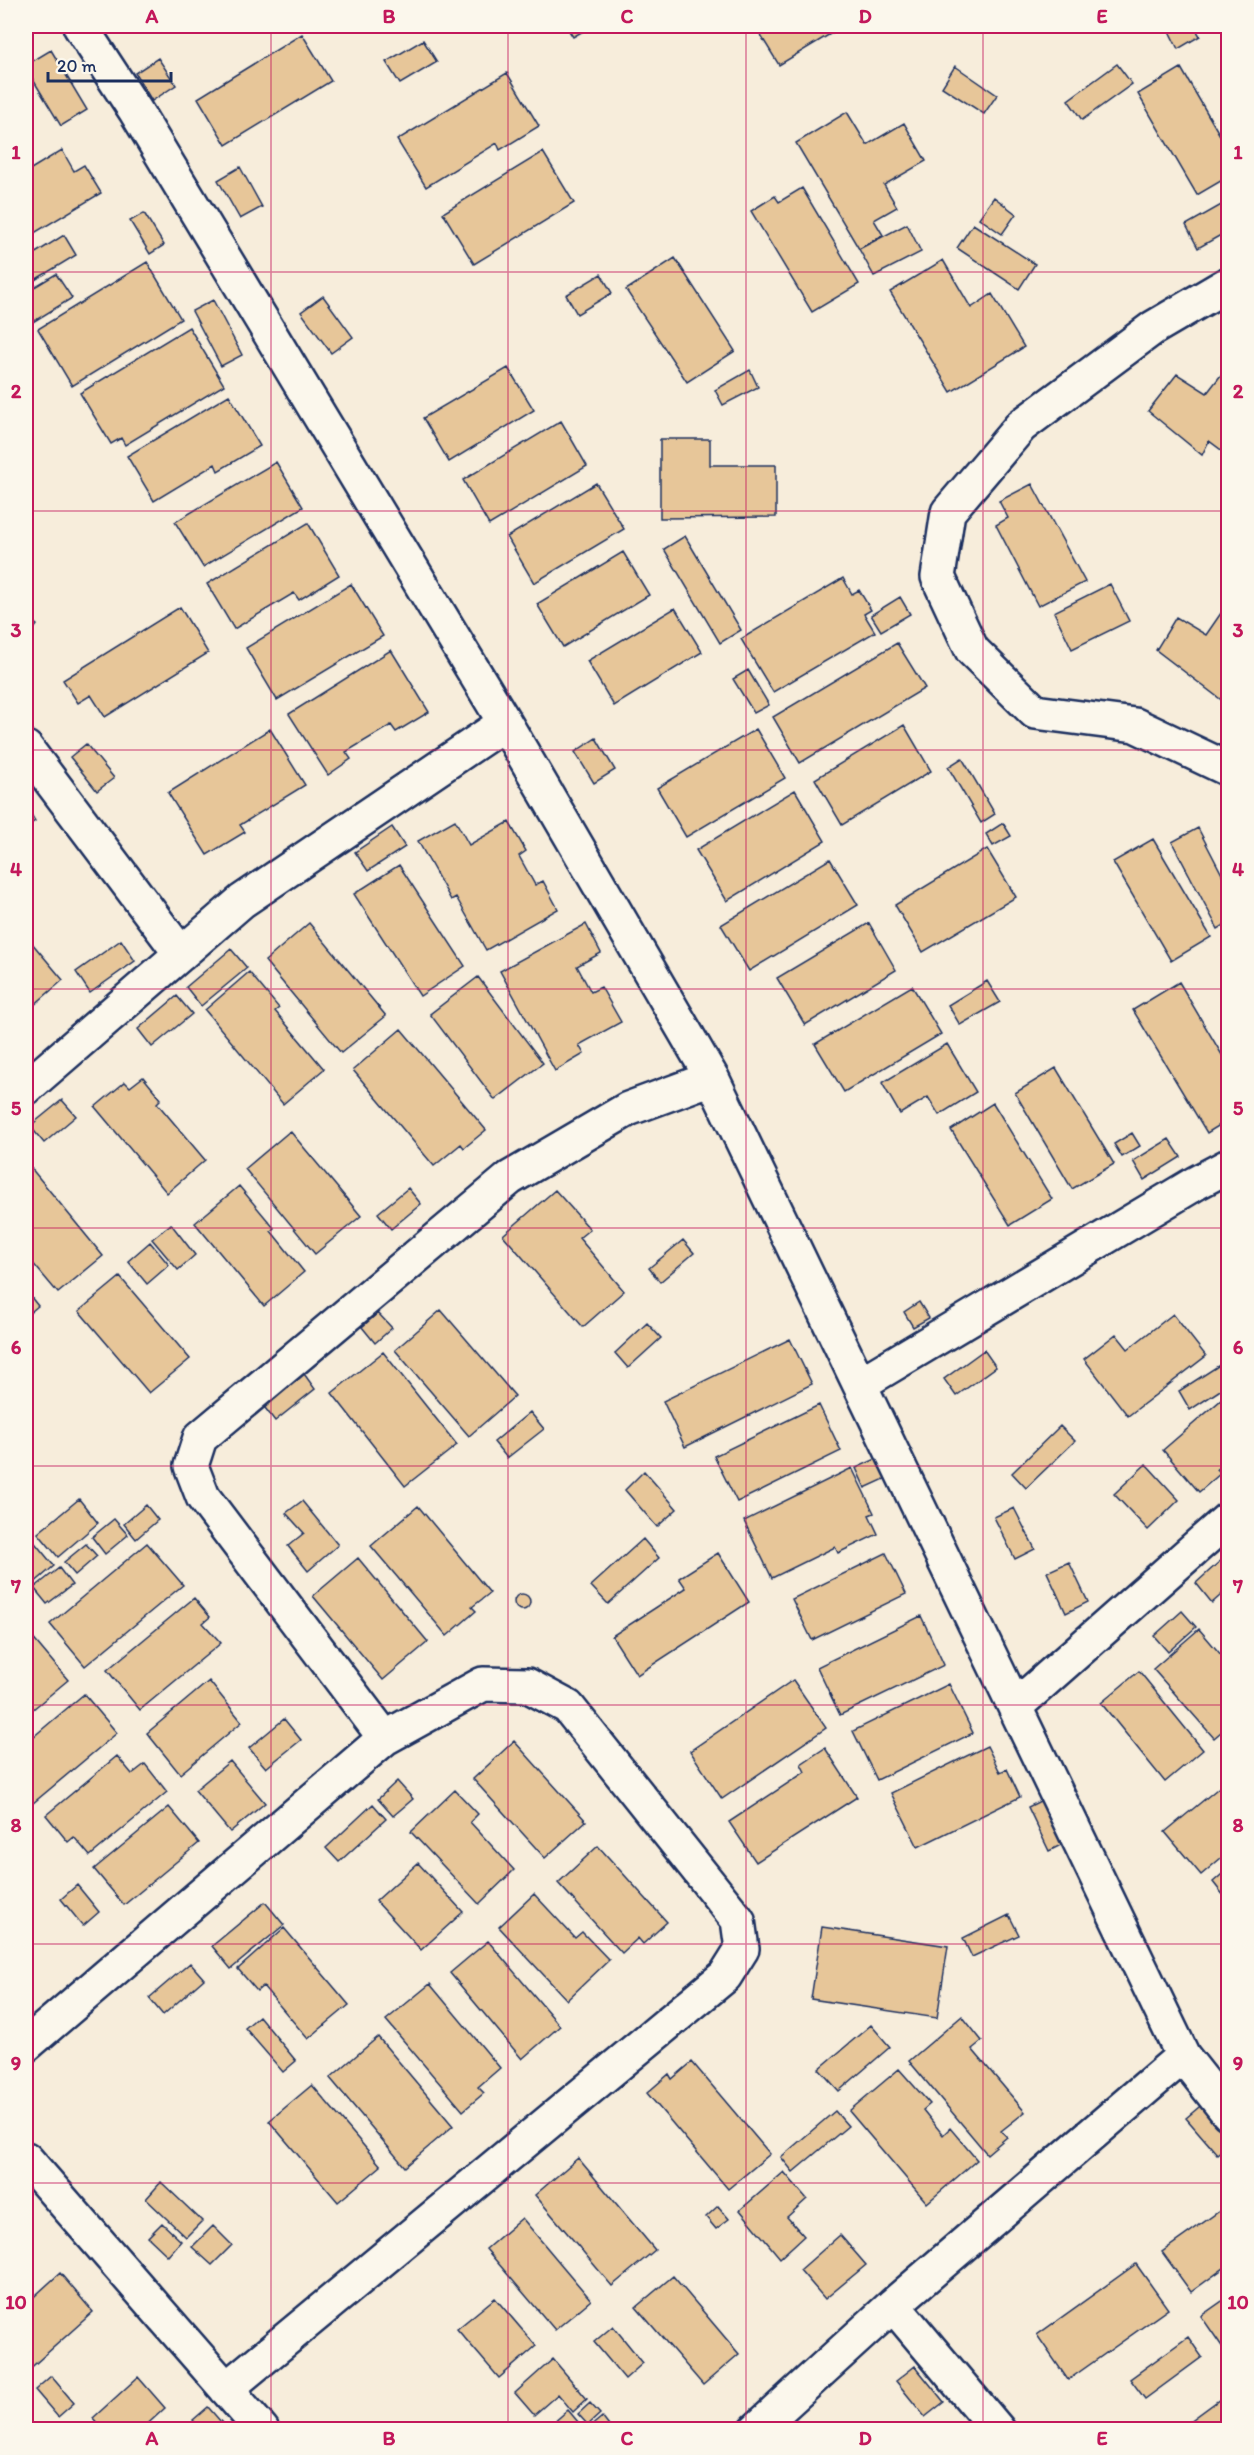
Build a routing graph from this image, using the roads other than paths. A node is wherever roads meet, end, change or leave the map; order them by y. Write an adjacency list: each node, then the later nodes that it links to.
1 (80, 26): 3 (street)
2 (1228, 284): 5 (street)
3 (505, 723): 6 (street); 7 (street)
4 (26, 748): 6 (street)
5 (1228, 769)
6 (181, 954): 8 (street)
7 (712, 1078): 10 (street); 13 (street)
8 (26, 1088)
9 (1228, 1166): 10 (street)
10 (860, 1384): 12 (street)
11 (1228, 1519): 12 (street)
12 (1016, 1706): 15 (street)
13 (385, 1738): 14 (street); 19 (street)
14 (26, 2045)
15 (1183, 2056): 16 (street); 18 (street)
16 (1228, 2113)
17 (26, 2159): 19 (street)
18 (893, 2305): 21 (street); 22 (street)
19 (226, 2389): 20 (street)
20 (262, 2430)
21 (756, 2430)
22 (998, 2430)

